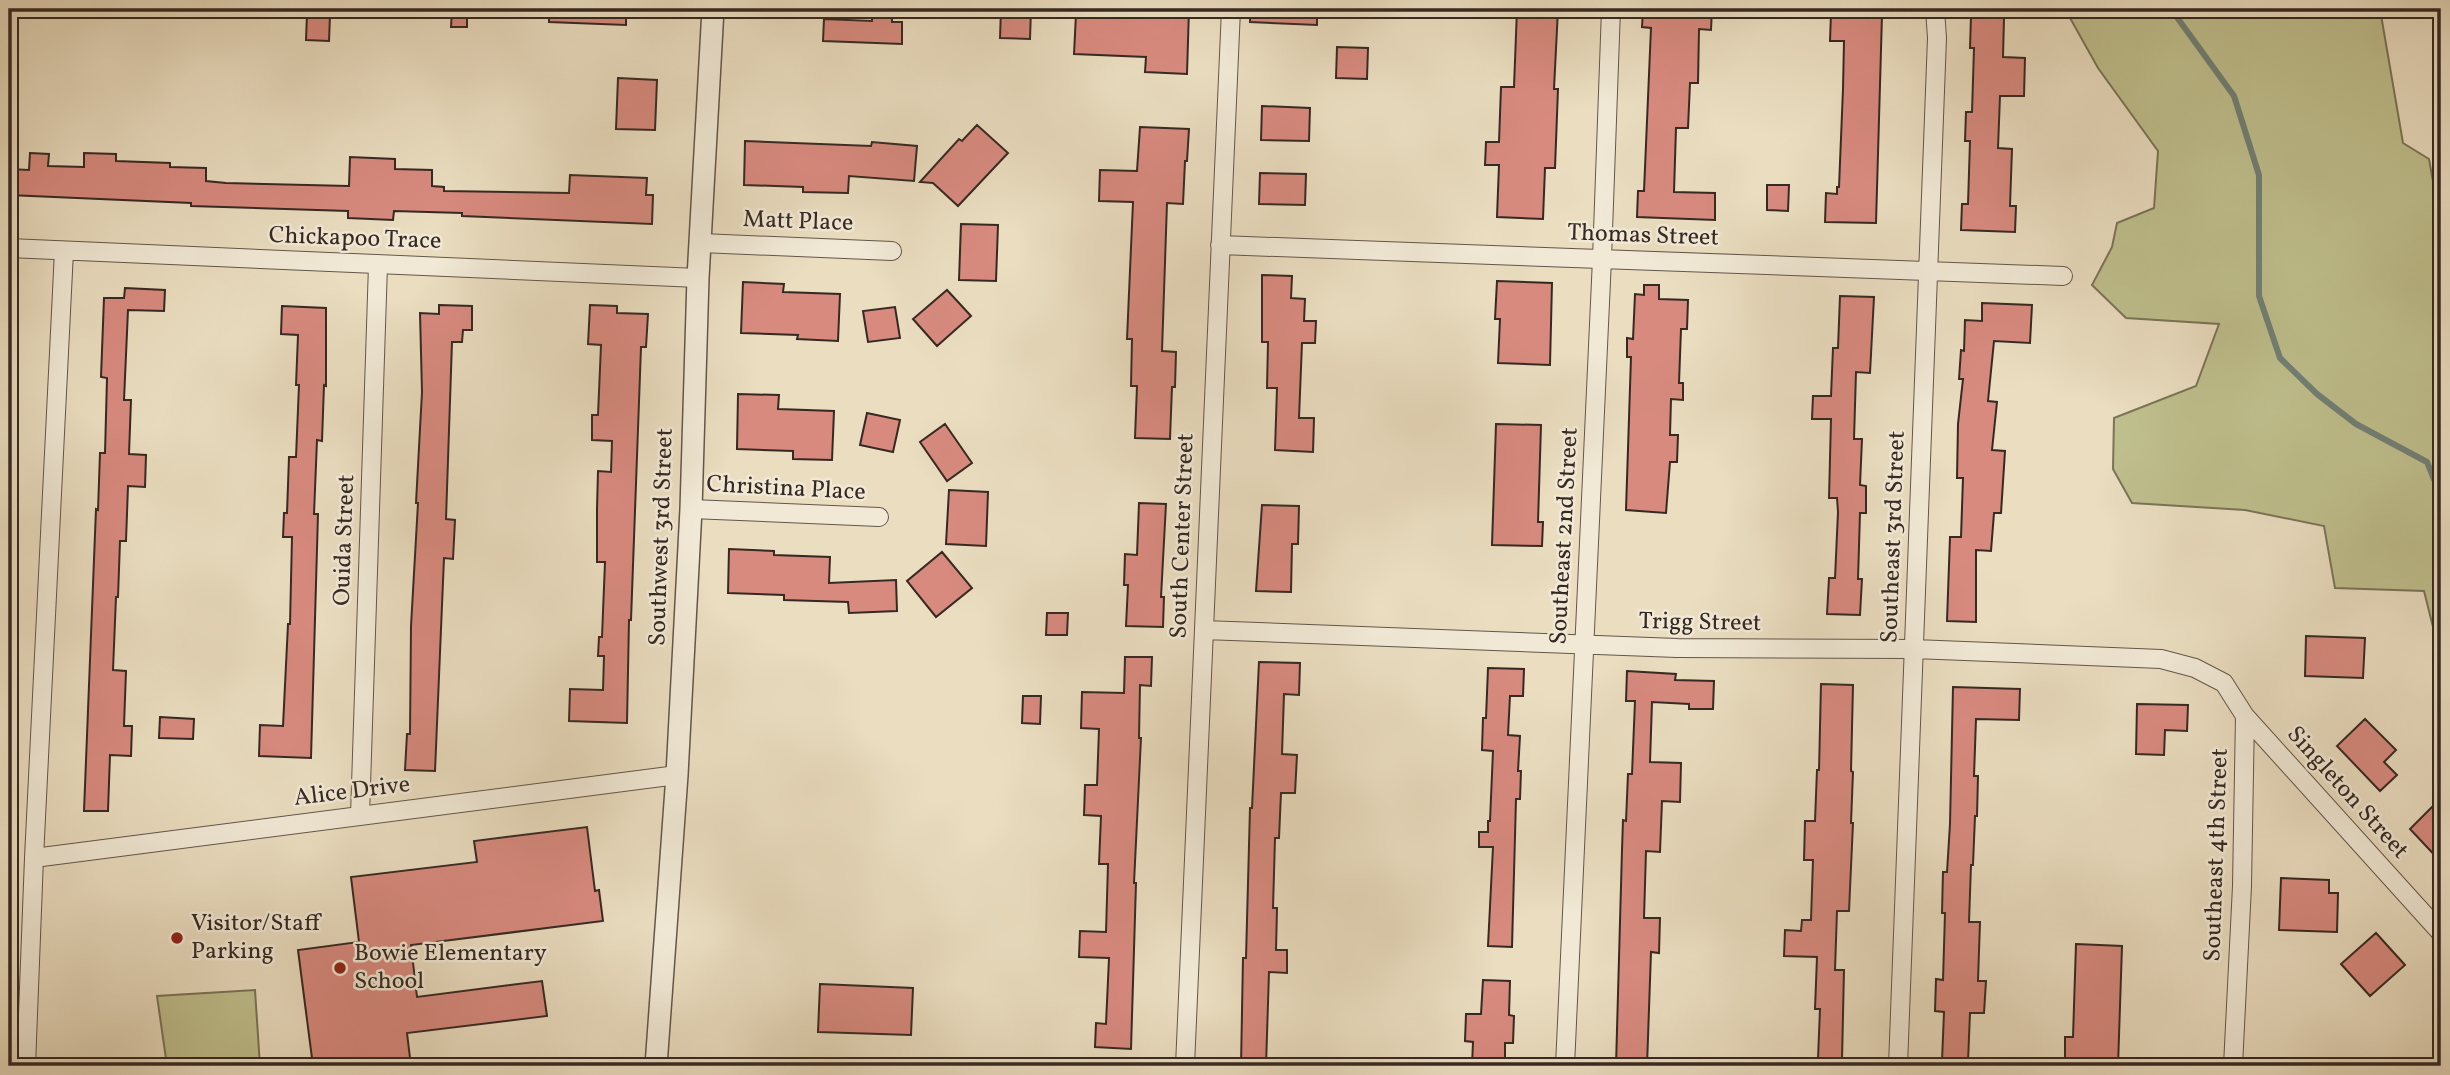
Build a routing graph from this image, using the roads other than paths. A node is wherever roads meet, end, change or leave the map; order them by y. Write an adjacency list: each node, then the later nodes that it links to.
1 (713, 9): 5 (street, Southwest 3rd Street)
2 (1230, 9): 6 (street, South Center Street)
3 (1611, 9): 10 (street, Southeast 2nd Street)
4 (1935, 9): 12 (street, Southeast 3rd Street)
5 (701, 243): 9 (street, Matt Place); 14 (street, Southwest 3rd Street)
6 (1220, 244): 10 (street, Thomas Street); 17 (street, South Center Street)
7 (9, 248): 8 (street, Chickapoo Trace)
8 (64, 251): 11 (street, Chickapoo Trace); 24 (street)
9 (892, 251)
10 (1602, 258): 12 (street, Thomas Street); 18 (street, Southeast 2nd Street)
11 (378, 265): 14 (street, Chickapoo Trace); 23 (street, Ouida Street)
12 (1928, 271): 13 (street, Thomas Street); 19 (street, Southeast 3rd Street)
13 (2063, 276)
14 (698, 278): 15 (street, Southwest 3rd Street)
15 (691, 509): 16 (street, Christina Place); 22 (street, Southwest 3rd Street)
16 (880, 517)
17 (1204, 631): 18 (street, Trigg Street); 28 (street, South Center Street)
18 (1585, 645): 19 (street, Trigg Street); 29 (street, Southeast 2nd Street)
19 (1914, 649): 20 (street, Trigg Street); 30 (street, Southeast 3rd Street)
20 (2195, 668): 21 (street, Southeast 4th Street)
21 (2245, 716): 25 (street, Singleton Street); 31 (street, Southeast 4th Street)
22 (677, 775): 23 (street, Alice Drive); 27 (street, Southwest 3rd Street)
23 (360, 816): 24 (street, Alice Drive)
24 (34, 858): 26 (street)
25 (2441, 933)
26 (26, 1066)
27 (656, 1066)
28 (1185, 1066)
29 (1565, 1066)
30 (1898, 1066)
31 (2233, 1066)

